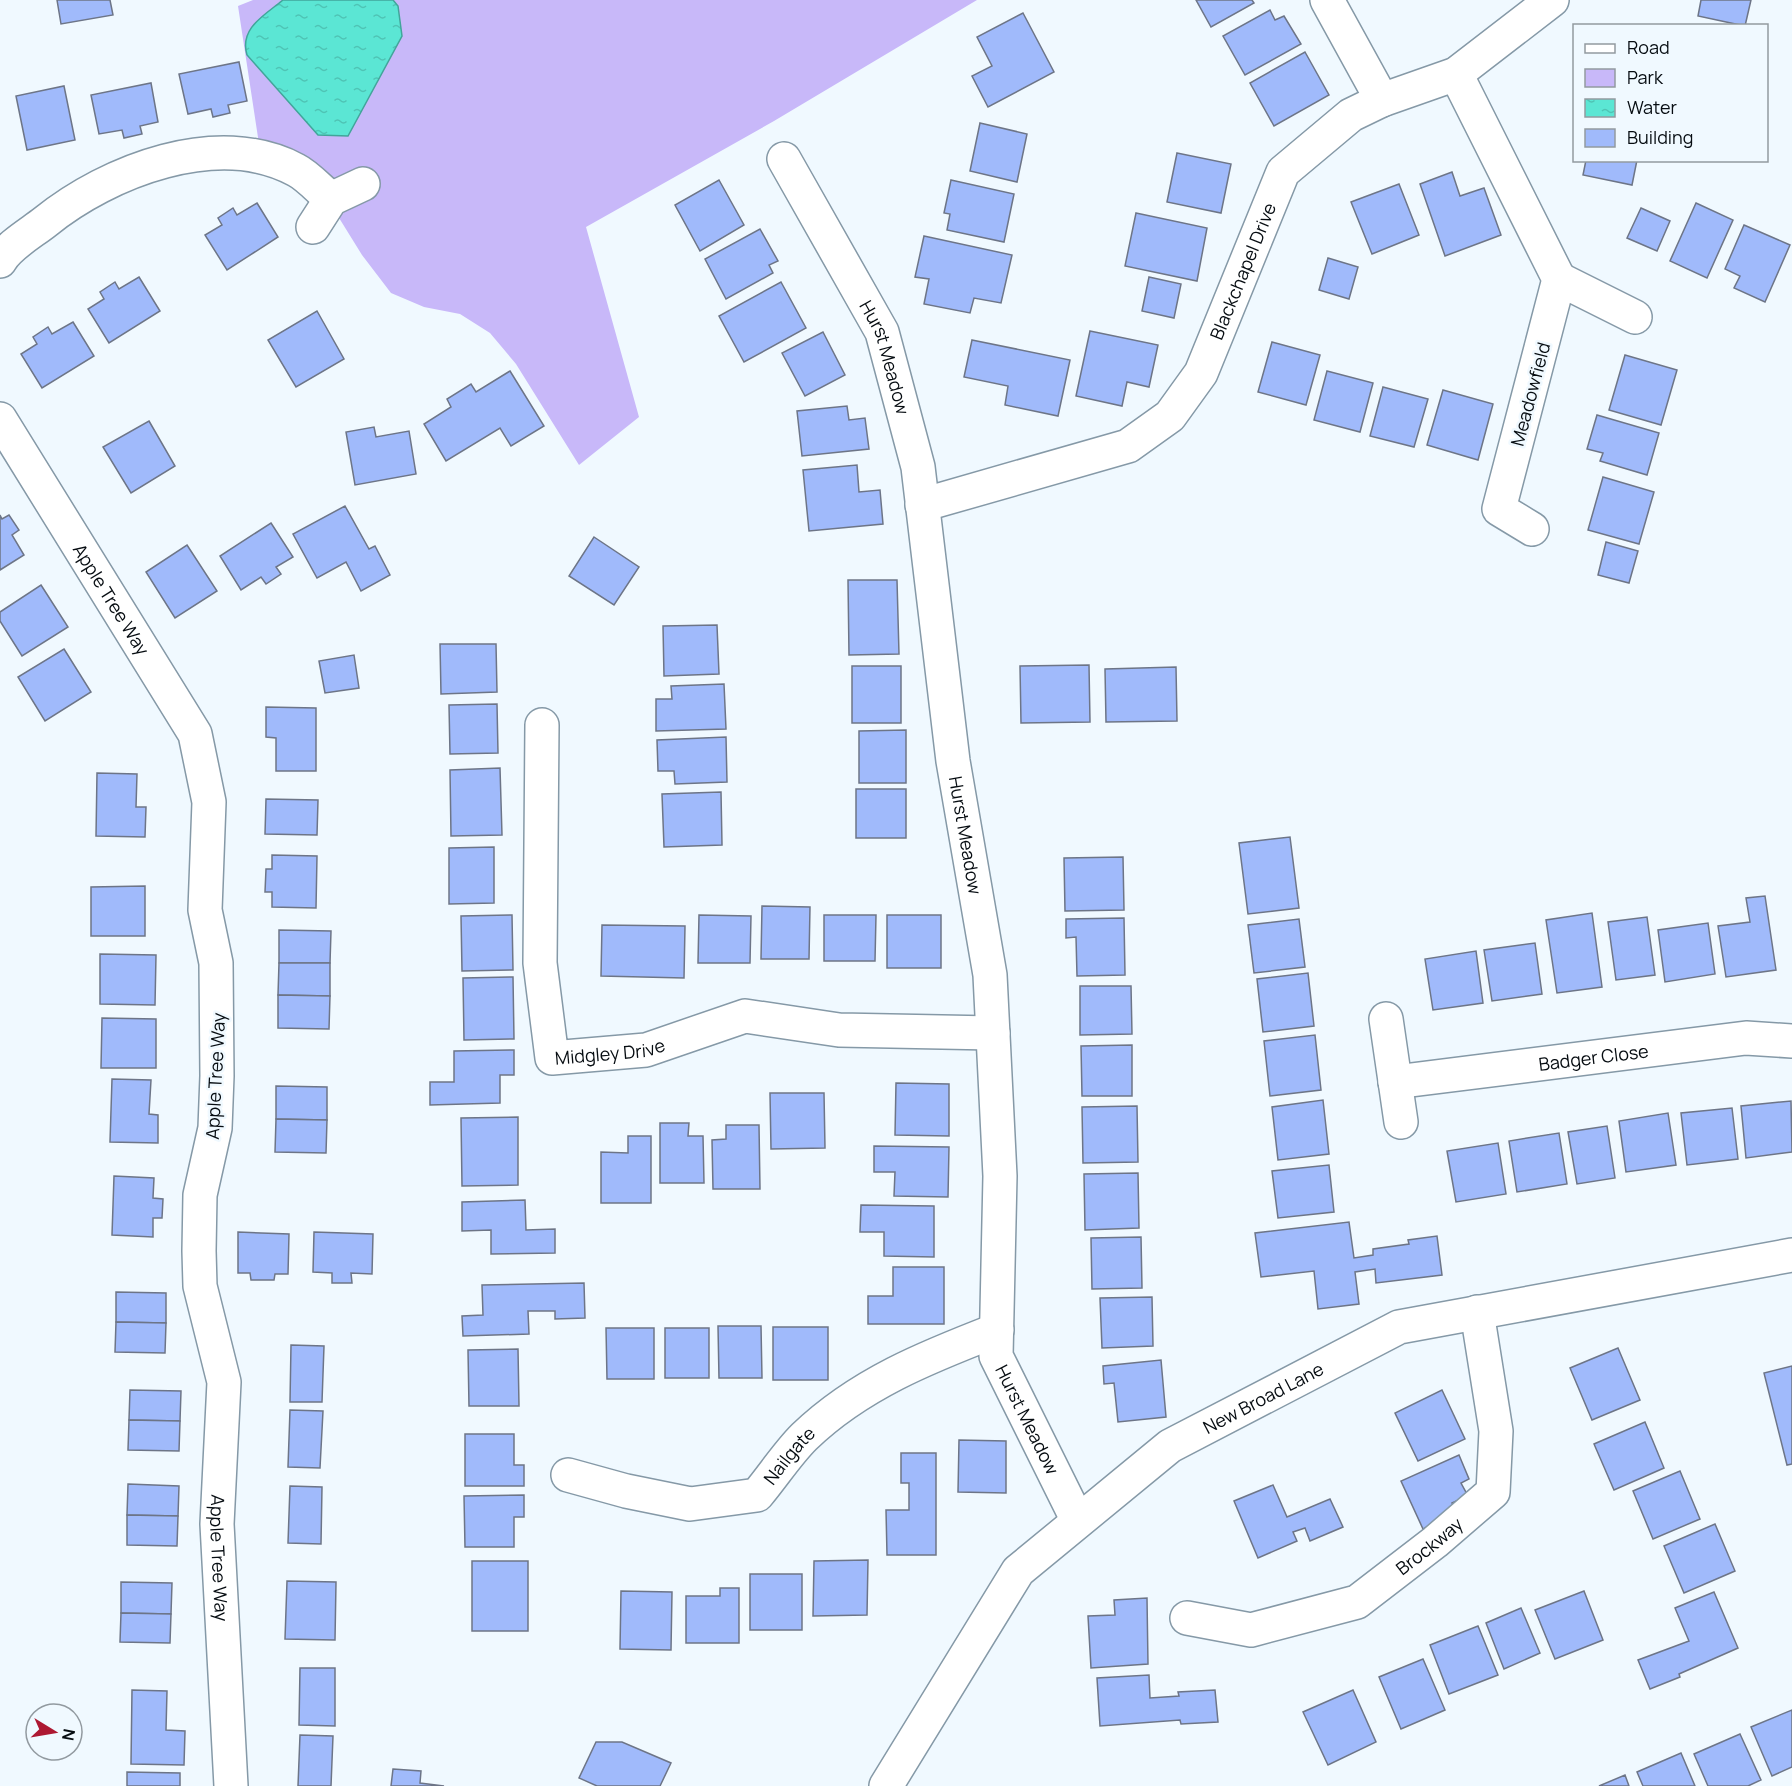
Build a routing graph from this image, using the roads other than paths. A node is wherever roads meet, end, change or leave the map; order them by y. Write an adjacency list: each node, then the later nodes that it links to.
1 (1327, 0): 4 (street)
2 (1552, 0): 3 (street, Blackchapel Drive)
3 (1456, 74): 4 (street, Blackchapel Drive); 10 (street)
4 (1382, 100): 13 (street, Blackchapel Drive)
5 (784, 159): 13 (street, Hurst Meadow)
6 (363, 183): 7 (street)
7 (331, 199): 8 (street); 9 (street)
8 (313, 228)
9 (0, 261)
10 (1559, 279): 11 (street); 14 (street, Meadowfield)
11 (1635, 317)
12 (0, 419): 27 (street, Apple Tree Way)
13 (922, 505): 17 (street, Hurst Meadow)
14 (1532, 529)
15 (542, 725): 17 (street, Midgley Drive)
16 (1386, 1019): 19 (street)
17 (993, 1033): 23 (street, Hurst Meadow)
18 (1792, 1041): 19 (street, Badger Close)
19 (1395, 1082): 20 (street)
20 (1401, 1122)
21 (1792, 1255): 22 (street, New Broad Lane)
22 (1477, 1312): 25 (street, New Broad Lane); 26 (street, Brockway)
23 (997, 1330): 24 (street, Nailgate); 25 (street, Hurst Meadow)
24 (568, 1475)
25 (1078, 1521): 28 (street, New Broad Lane)
26 (1187, 1618)
27 (231, 1786)
28 (886, 1786)

